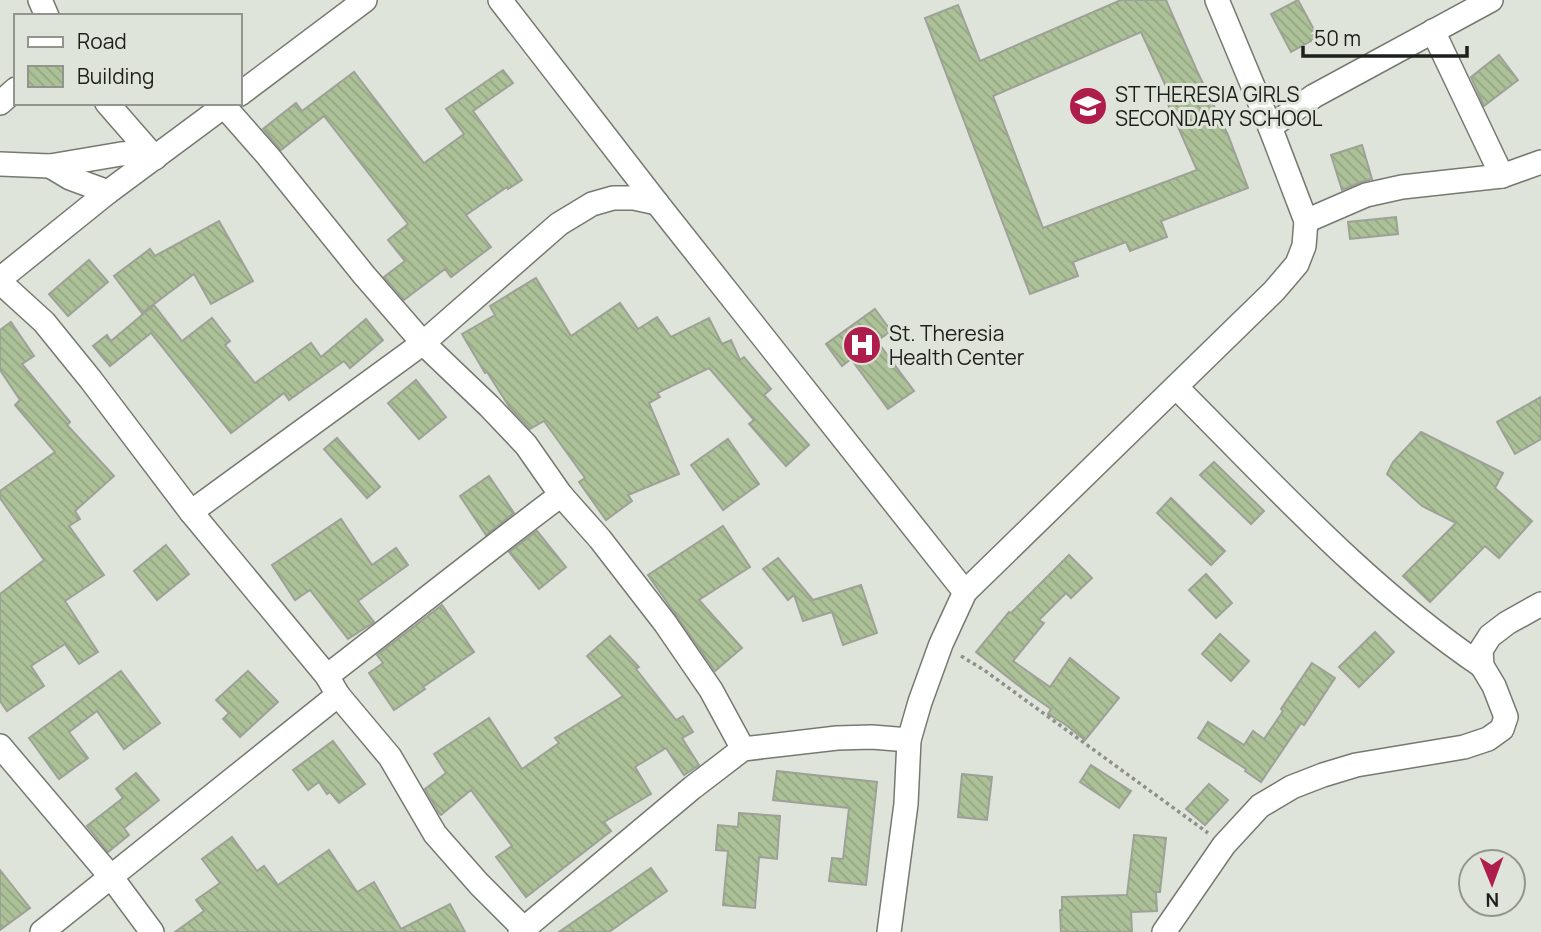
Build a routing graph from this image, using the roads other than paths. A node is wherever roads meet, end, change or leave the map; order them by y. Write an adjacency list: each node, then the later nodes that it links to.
1 (365, 0): 7 (street)
2 (500, 0): 19 (street)
3 (1217, 0): 12 (street)
4 (1491, 0): 5 (street)
5 (1433, 31): 12 (street); 17 (street)
6 (14, 91): 8 (street)
7 (242, 92)
8 (0, 103)
9 (109, 105): 13 (street)
10 (224, 105): 13 (street)
11 (233, 105): 22 (street)
12 (1270, 127): 20 (street)
13 (152, 155): 16 (street); 18 (street)
14 (1541, 162): 17 (street)
15 (0, 164): 16 (street)
16 (50, 166): 18 (street)
17 (1502, 176): 20 (street)
18 (108, 192): 21 (street)
19 (657, 203): 22 (street); 26 (street)
20 (1306, 221): 23 (street)
21 (0, 280): 25 (street)
22 (423, 343): 24 (street); 25 (street)
23 (1176, 387): 26 (street); 28 (street)
24 (561, 495): 29 (street); 32 (street)
25 (191, 512): 29 (street)
26 (965, 592): 30 (street)
27 (1541, 604): 28 (street)
28 (1482, 666): 38 (street)
29 (333, 685): 33 (street); 34 (street)
30 (909, 740): 32 (street); 37 (street)
31 (0, 746): 33 (street)
32 (743, 749): 34 (street)
33 (112, 878): 35 (street); 36 (street)
34 (524, 931)
35 (43, 932)
36 (152, 932)
37 (888, 932)
38 (1164, 932)

